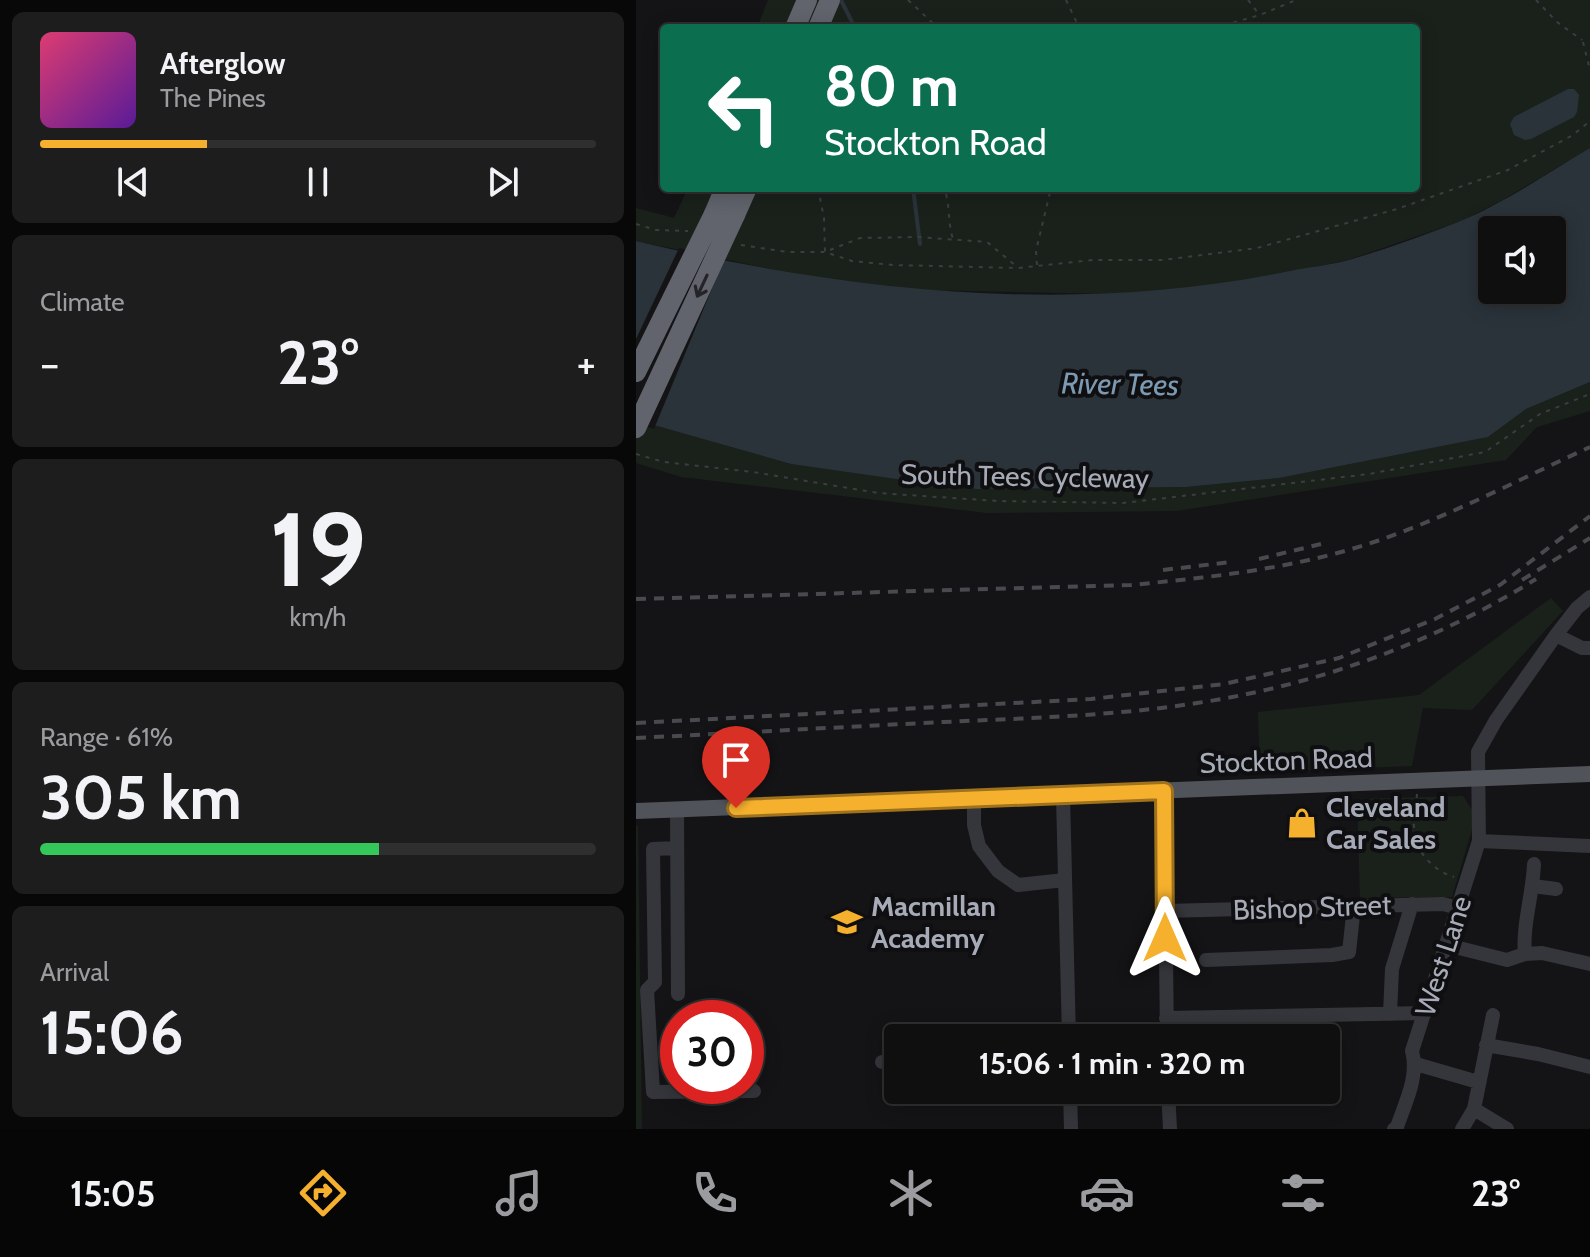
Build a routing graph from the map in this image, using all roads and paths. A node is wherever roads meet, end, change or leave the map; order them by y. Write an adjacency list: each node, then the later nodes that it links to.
1 (807, 0): 9 (highway, bridge)
2 (830, 0): 10 (highway)
3 (908, 0): 11 (path)
4 (1066, 0): 12 (path)
5 (1248, 0): 8 (path)
6 (1296, 0): 8 (path)
7 (1536, 0): 14 (path)
8 (1260, 15): 13 (path)
9 (797, 24)
10 (820, 24)
11 (934, 24)
12 (1080, 24)
13 (1228, 24)
14 (1582, 40): 15 (path); 16 (path)
15 (1590, 41)
16 (1590, 70)
17 (1590, 121): 28 (path)
18 (723, 192): 30 (highway, bridge)
19 (745, 192): 32 (highway, one-way to 32, bridge)
20 (819, 192): 27 (path)
21 (1050, 192): 28 (path)
22 (946, 194): 25 (path)
23 (636, 224): 24 (path)
24 (693, 231)
25 (953, 240): 27 (path); 29 (path)
26 (734, 243): 27 (path)
27 (825, 252): 29 (path)
28 (1037, 267): 29 (path)
29 (1018, 268)
30 (636, 372)
31 (1590, 394): 33 (path, South Tees Cycleway)
32 (636, 428)
33 (636, 454)
34 (1590, 597): 35 (street, West Lane)
35 (1556, 635): 36 (street); 38 (street, West Lane)
36 (1590, 648)
37 (1590, 774): 38 (main road, Stockton Road)
38 (1478, 778): 39 (main road, Stockton Road); 45 (street, West Lane)
39 (1418, 781): 40 (main road, Stockton Road); 50 (path)
40 (1164, 791): 41 (main road, Stockton Road); 56 (street)
41 (1063, 796): 42 (main road, Stockton Road); 49 (street)
42 (974, 799): 43 (main road, Stockton Road); 49 (street)
43 (677, 810): 44 (main road, Stockton Road); 47 (street)
44 (636, 811)
45 (1479, 841): 46 (street); 50 (street, West Lane)
46 (1590, 846)
47 (677, 848): 61 (street); 72 (street)
48 (1534, 864): 51 (street)
49 (1065, 880): 66 (street)
50 (1467, 881): 55 (street, West Lane)
51 (1533, 886): 52 (street); 58 (street)
52 (1556, 889)
53 (1412, 904): 54 (street, Bishop Street); 55 (street, Bishop Street); 63 (street)
54 (1354, 906): 56 (street, Bishop Street); 59 (street)
55 (1458, 908): 57 (street, West Lane)
56 (1165, 911): 65 (street)
57 (1447, 945): 58 (street); 62 (street, West Lane)
58 (1525, 954): 60 (street)
59 (1206, 960)
60 (1590, 964)
61 (678, 994)
62 (1425, 1013): 63 (street); 69 (street, West Lane)
63 (1390, 1014): 65 (street)
64 (1493, 1015): 68 (street)
65 (1166, 1018): 67 (street)
66 (1069, 1024)
67 (1166, 1024)
68 (1486, 1045): 70 (street); 71 (street)
69 (1416, 1064): 71 (street); 79 (street, West Lane)
70 (1590, 1067)
71 (1478, 1082): 75 (street)
72 (660, 1092)
73 (1070, 1104): 77 (street)
74 (1169, 1104): 78 (street)
75 (1474, 1109): 76 (street); 80 (street)
76 (1502, 1126)
77 (1071, 1129)
78 (1170, 1129)
79 (1394, 1129)
80 (1462, 1129)

